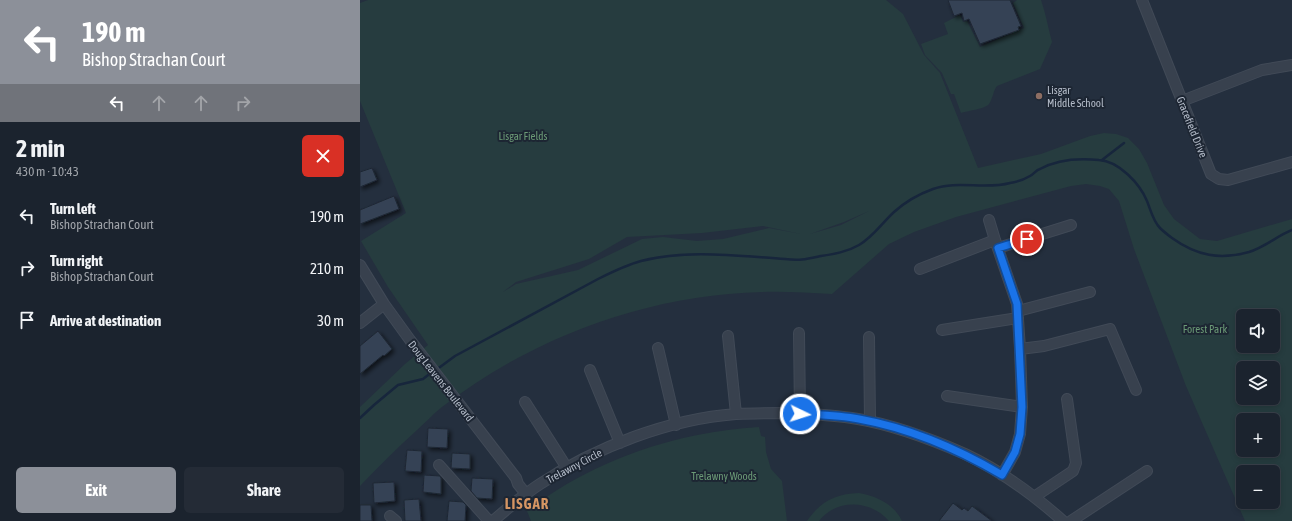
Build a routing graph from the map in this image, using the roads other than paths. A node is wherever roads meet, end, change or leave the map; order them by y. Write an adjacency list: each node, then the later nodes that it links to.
1 (1142, 0): 3 (street, Gracefield Drive)
2 (1292, 65): 3 (street)
3 (1182, 102): 4 (street, Gracefield Drive)
4 (1292, 162)
5 (989, 220): 7 (street)
6 (1071, 225): 7 (street)
7 (996, 244): 9 (street); 12 (street)
8 (360, 265): 11 (street, Doug Leavens Boulevard)
9 (920, 269)
10 (1090, 292): 12 (street)
11 (384, 304): 13 (street); 35 (street, Doug Leavens Boulevard)
12 (1018, 315): 14 (street); 19 (street)
13 (360, 323)
14 (942, 330)
15 (799, 333): 27 (street)
16 (728, 336): 26 (street)
17 (869, 337): 28 (street)
18 (658, 348): 29 (street)
19 (1020, 350): 21 (street); 25 (street)
20 (590, 370): 30 (street)
21 (1136, 390)
22 (947, 396): 25 (street)
23 (1067, 399): 36 (street)
24 (525, 402): 32 (street)
25 (1022, 407): 34 (street)
26 (736, 414): 27 (street, Trelawny Circle); 29 (street, Trelawny Circle)
27 (800, 414): 28 (street, Trelawny Circle)
28 (870, 421): 34 (street, Trelawny Circle)
29 (676, 424): 30 (street, Trelawny Circle)
30 (620, 443): 32 (street, Trelawny Circle)
31 (439, 465): 37 (street)
32 (566, 468): 35 (street, Trelawny Circle)
33 (1146, 471): 40 (street)
34 (1002, 475): 36 (street, Trelawny Circle)
35 (526, 494): 38 (street, Trelawny Circle)
36 (1034, 497): 39 (street, Trelawny Circle)
37 (489, 521)
38 (493, 521)
39 (1063, 521)
40 (1071, 521)

